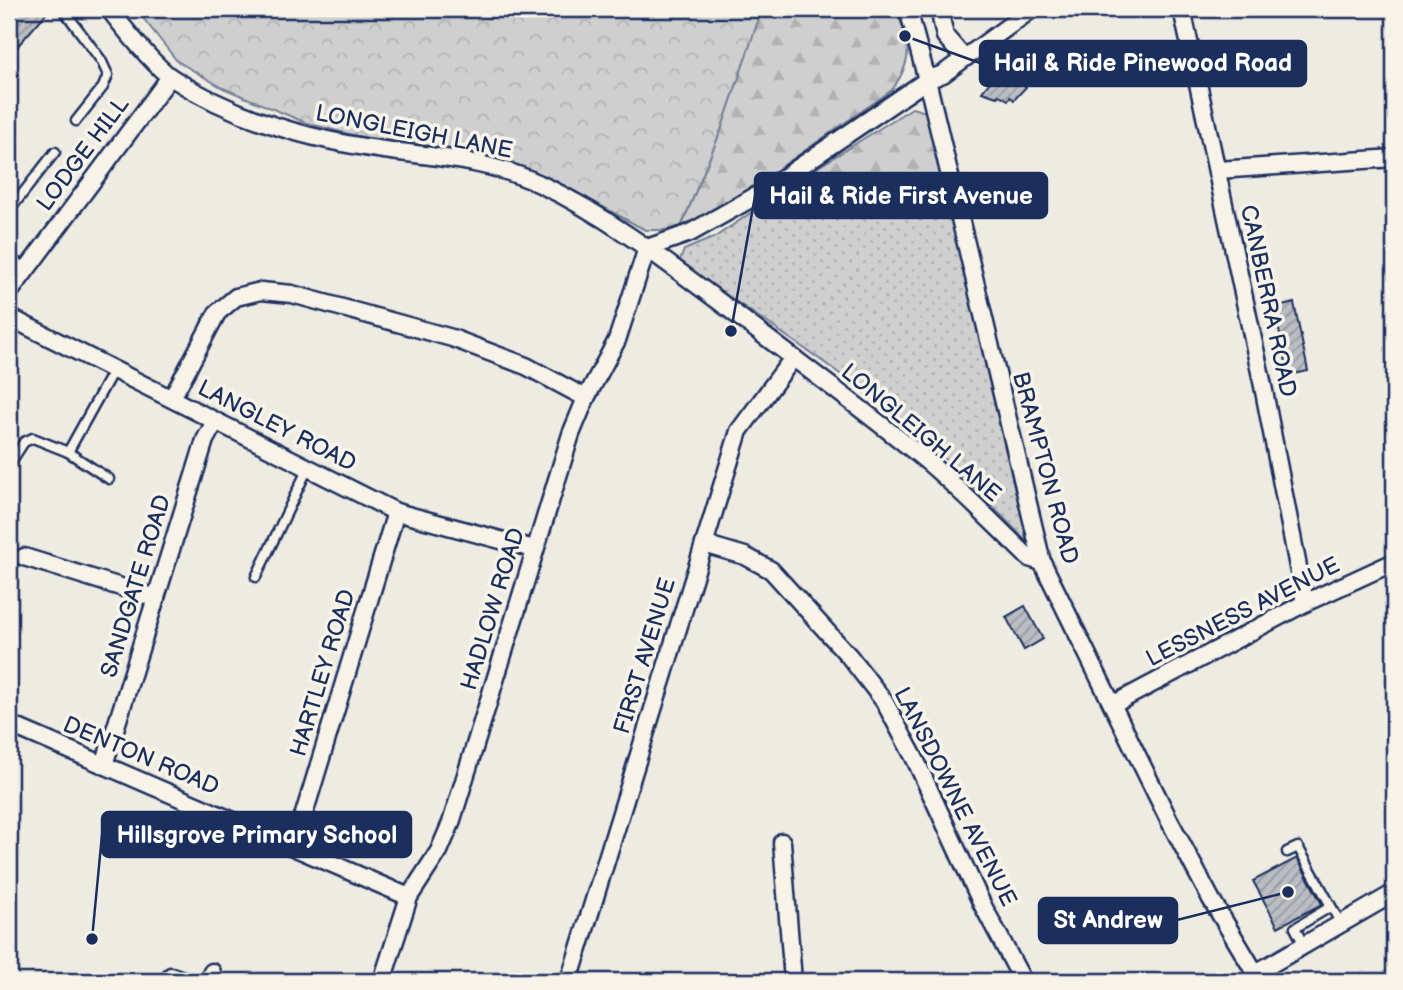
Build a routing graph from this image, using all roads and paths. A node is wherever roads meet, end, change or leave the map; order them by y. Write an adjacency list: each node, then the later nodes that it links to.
1 (63, 9): 10 (lane)
2 (109, 9): 8 (street, LONGLEIGH LANE)
3 (908, 9): 9 (street, BRAMPTON ROAD)
4 (939, 9): 7 (street)
5 (1032, 9): 7 (street)
6 (1182, 9): 13 (street, CANBERRA ROAD)
7 (963, 57): 9 (street)
8 (170, 77): 15 (street, LONGLEIGH LANE); 17 (street, LODGE HILL)
9 (927, 80): 15 (street); 33 (street, BRAMPTON ROAD)
10 (76, 121)
11 (55, 152): 14 (lane)
12 (1394, 159): 13 (street)
13 (1218, 170): 37 (street, CANBERRA ROAD)
14 (9, 211)
15 (647, 248): 20 (street, LONGLEIGH LANE); 23 (street, HADLOW ROAD)
16 (9, 257): 17 (lane)
17 (26, 269): 18 (street, LODGE HILL)
18 (9, 293)
19 (9, 317): 21 (street, LANGLEY ROAD)
20 (793, 358): 30 (street, FIRST AVENUE); 33 (street, LONGLEIGH LANE)
21 (114, 369): 22 (street, LANGLEY ROAD); 25 (lane)
22 (172, 398): 23 (street); 24 (street, LANGLEY ROAD)
23 (586, 398): 31 (street, HADLOW ROAD)
24 (215, 422): 27 (street, LANGLEY ROAD); 36 (street, SANDGATE ROAD)
25 (68, 452): 26 (lane); 28 (lane)
26 (9, 465)
27 (308, 468): 29 (street, LANGLEY ROAD); 35 (lane)
28 (109, 479)
29 (396, 512): 31 (street, LANGLEY ROAD); 42 (street, HARTLEY ROAD)
30 (704, 544): 51 (street, FIRST AVENUE); 53 (street, LANSDOWNE AVENUE)
31 (534, 549): 45 (street, HADLOW ROAD)
32 (24, 557): 36 (street)
33 (1042, 562): 38 (street, BRAMPTON ROAD)
34 (1394, 562): 37 (street, LESSNESS AVENUE)
35 (256, 577)
36 (156, 598): 40 (street, SANDGATE ROAD)
37 (1305, 603): 38 (street, LESSNESS AVENUE)
38 (1114, 704): 49 (street, BRAMPTON ROAD)
39 (9, 724): 40 (street, DENTON ROAD)
40 (104, 765): 42 (street, DENTON ROAD)
41 (782, 842): 52 (street)
42 (291, 846): 45 (street, DENTON ROAD)
43 (1287, 852): 46 (lane)
44 (1394, 894): 47 (street)
45 (409, 897): 50 (street, HADLOW ROAD)
46 (1331, 907): 47 (lane); 48 (lane)
47 (1340, 925): 48 (street)
48 (1304, 945): 49 (street)
49 (1258, 977)
50 (382, 981)
51 (569, 981)
52 (793, 981)
53 (1023, 981)

